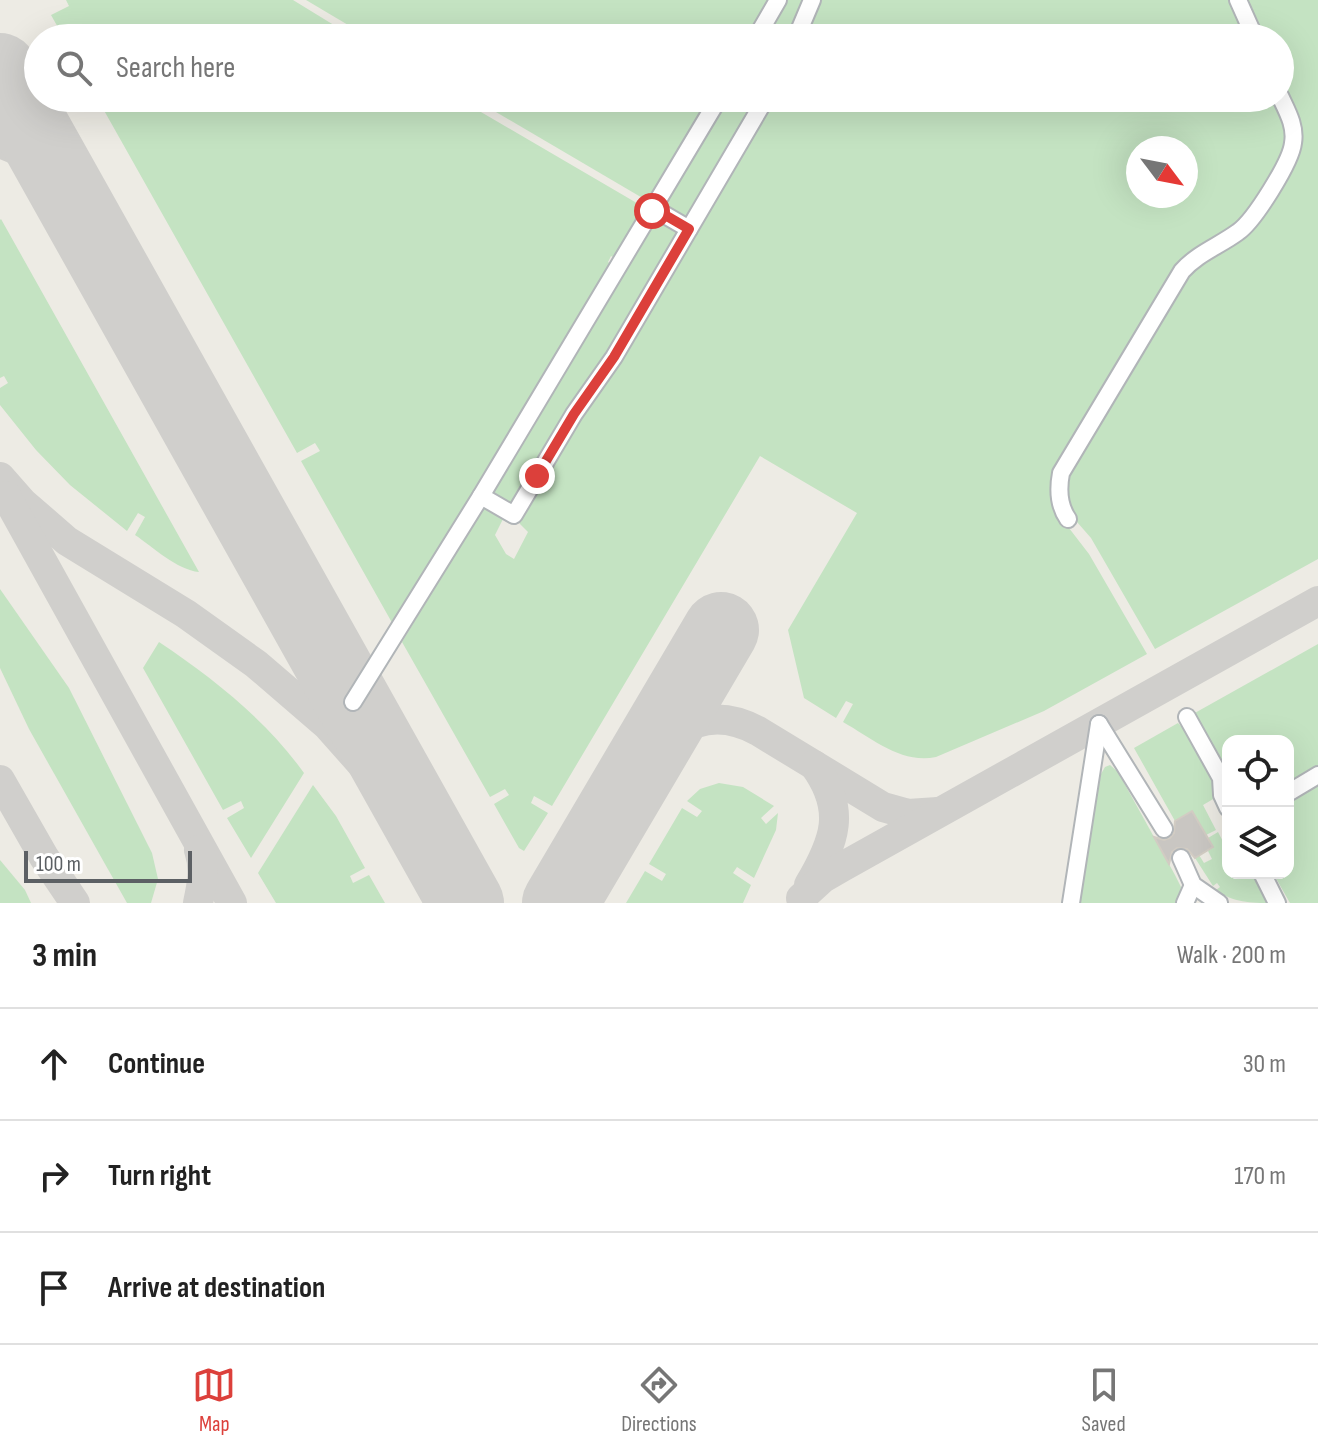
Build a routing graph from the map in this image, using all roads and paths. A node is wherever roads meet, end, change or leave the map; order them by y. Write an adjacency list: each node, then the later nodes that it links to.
1 (778, 0): 4 (lane)
2 (812, 0): 5 (lane)
3 (1238, 0): 6 (lane)
4 (764, 24)
5 (802, 24)
6 (1249, 24)
7 (711, 112): 10 (lane)
8 (758, 112): 11 (lane)
9 (1287, 112): 13 (lane)
10 (653, 208): 11 (lane); 12 (lane)
11 (689, 229): 12 (lane)
12 (481, 496): 14 (lane)
13 (1068, 519)
14 (353, 702)
15 (1187, 717): 18 (lane)
16 (1318, 775): 17 (lane)
17 (1294, 789)
18 (1228, 807)
19 (1164, 829): 23 (lane)
20 (1181, 858): 22 (lane)
21 (1265, 879): 26 (lane)
22 (1193, 885): 24 (lane); 25 (lane)
23 (1071, 903)
24 (1185, 903)
25 (1219, 903)
26 (1277, 903)

